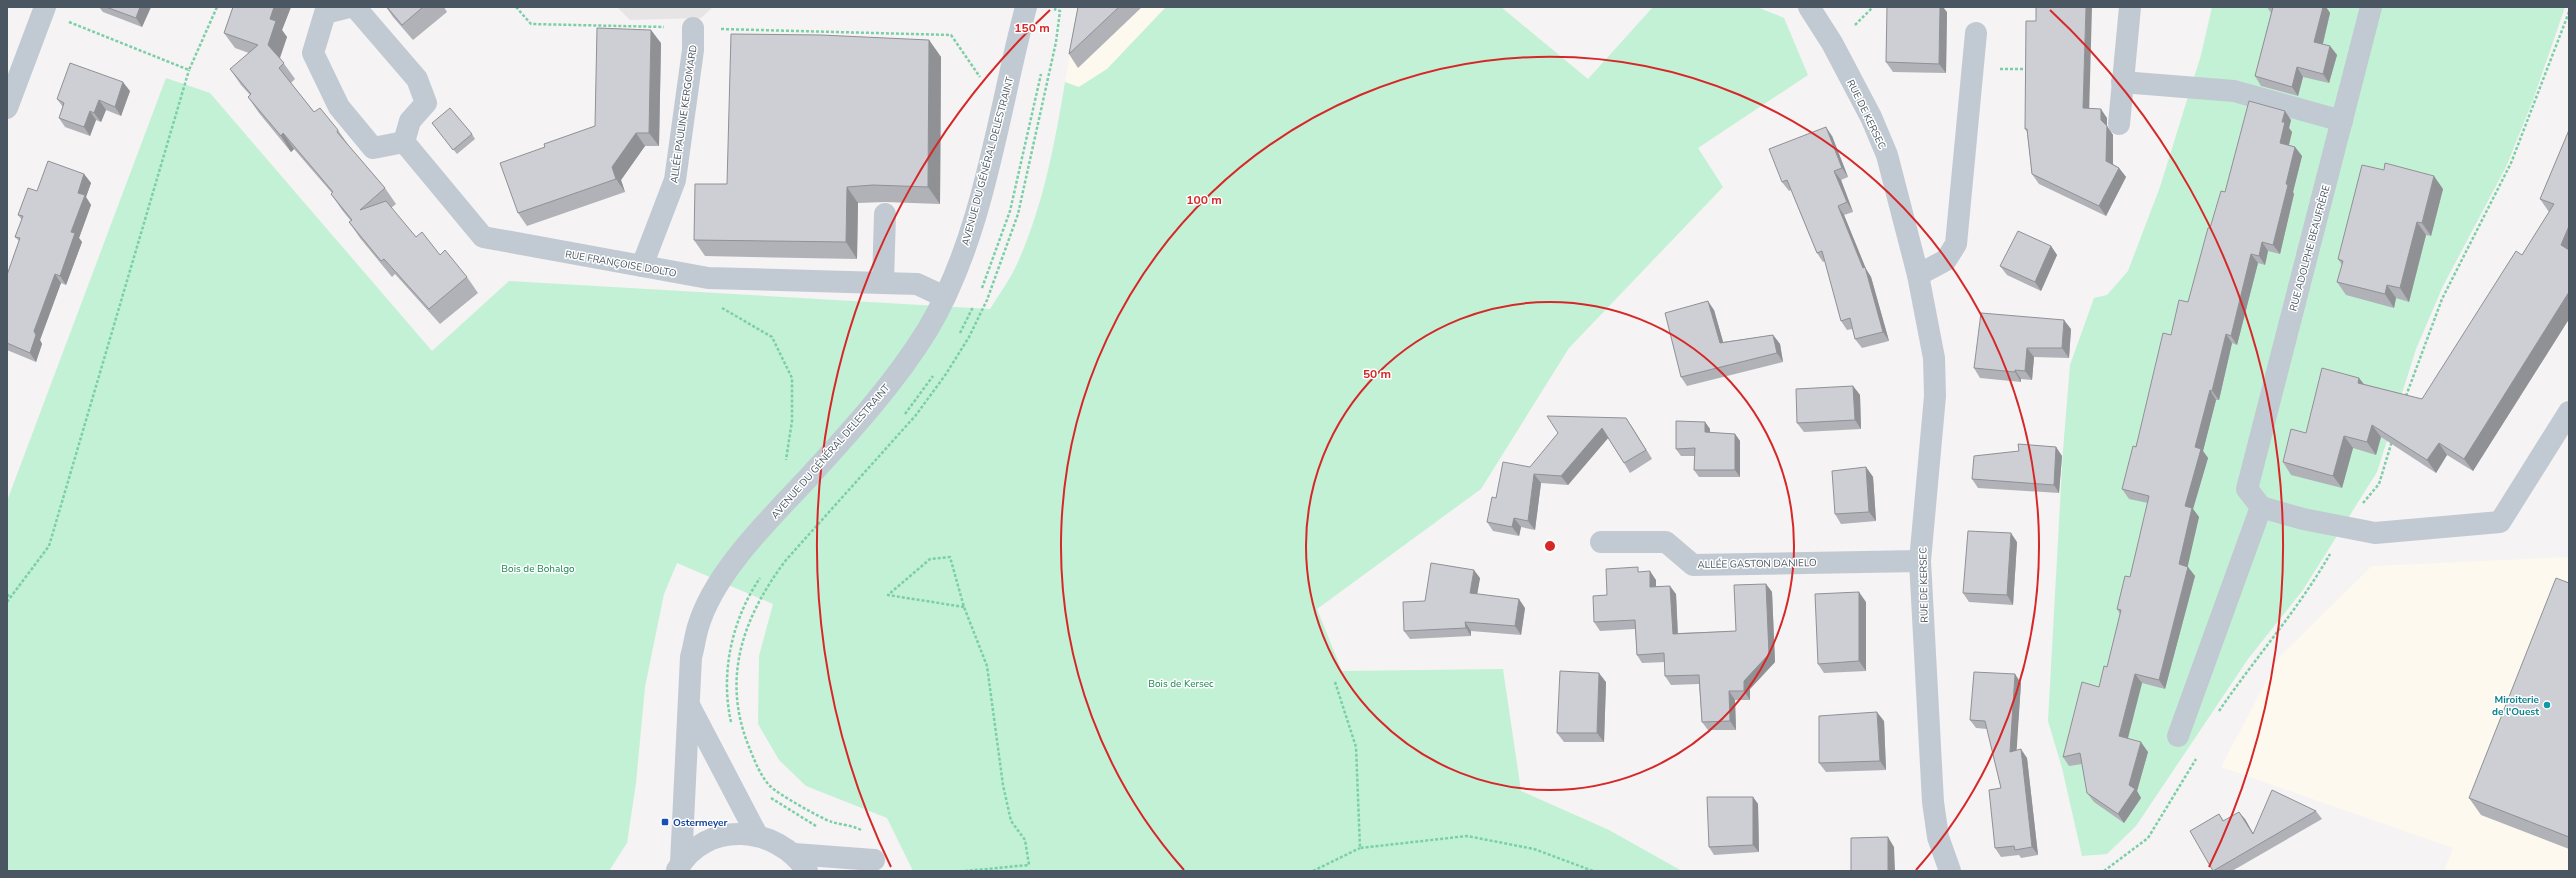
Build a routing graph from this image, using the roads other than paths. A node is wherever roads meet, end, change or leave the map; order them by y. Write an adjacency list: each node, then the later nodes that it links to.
1 (348, 7): 14 (street)
2 (355, 7): 14 (street)
3 (1026, 7): 19 (street, AVENUE DU GÉNÉRAL DELESTRAINT)
4 (1809, 7): 17 (street, RUE DE KERSEC)
5 (2130, 7): 10 (street)
6 (2371, 7): 12 (street, RUE ADOLPHE BEAUFRÈRE)
7 (44, 9): 11 (street)
8 (693, 28): 16 (street, ALLÉE PAULINE KERGOMARD)
9 (1976, 33): 17 (street)
10 (2122, 82): 12 (street); 13 (street)
11 (7, 108)
12 (2342, 121): 21 (street, RUE ADOLPHE BEAUFRÈRE)
13 (2118, 124)
14 (404, 142): 16 (street, RUE FRANÇOISE DOLTO)
15 (885, 214): 18 (street)
16 (642, 266): 18 (street, RUE FRANÇOISE DOLTO)
17 (1918, 275): 23 (street, RUE DE KERSEC)
18 (883, 283): 19 (street, RUE FRANÇOISE DOLTO)
19 (945, 297): 24 (street, AVENUE DU GÉNÉRAL DELESTRAINT)
20 (2569, 412): 21 (street)
21 (2261, 507): 25 (street)
22 (1601, 542): 23 (street, ALLÉE GASTON DANIELO)
23 (1920, 561): 31 (street, RUE DE KERSEC)
24 (690, 707): 26 (street, AVENUE DU GÉNÉRAL DELESTRAINT); 29 (street, AVENUE DU GÉNÉRAL DELESTRAINT)
25 (2178, 736)
26 (757, 835): 27 (street); 29 (street)
27 (794, 854): 28 (street); 30 (street)
28 (874, 860)
29 (679, 867)
30 (807, 871)
31 (1950, 871)

